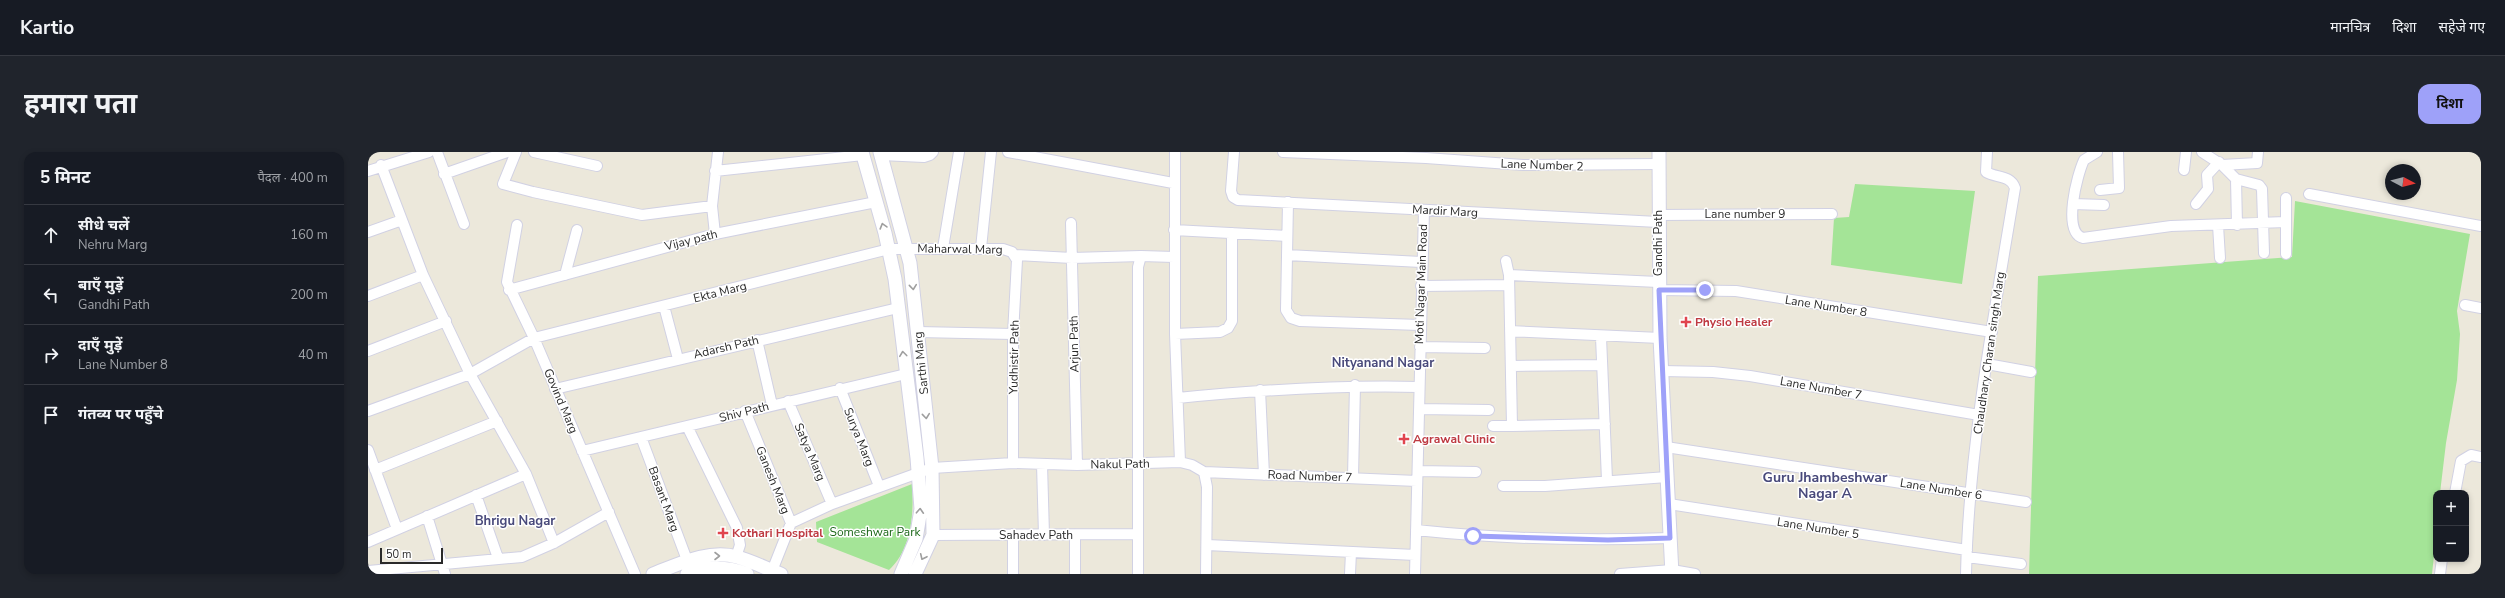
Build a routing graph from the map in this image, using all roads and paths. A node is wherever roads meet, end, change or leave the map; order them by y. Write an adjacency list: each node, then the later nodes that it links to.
1 (429, 152): 23 (street)
2 (437, 152): 31 (street)
3 (507, 152): 31 (street)
4 (516, 152): 42 (street)
5 (534, 152): 27 (street)
6 (718, 152): 30 (street)
7 (933, 152): 22 (street)
8 (959, 152): 62 (street)
9 (991, 152): 63 (street)
10 (1008, 152): 33 (street)
11 (1175, 152): 33 (street)
12 (1234, 152): 38 (street, Mardir Marg)
13 (1283, 152): 24 (street, Lane Number 2)
14 (1987, 152): 90 (street, Chaudhary Charan singh Marg)
15 (2097, 152): 16 (street); 39 (street)
16 (2102, 152)
17 (2118, 152): 34 (street)
18 (2186, 152): 29 (street)
19 (2202, 152): 25 (street)
20 (2258, 152): 25 (street)
21 (862, 154): 30 (street); 37 (street)
22 (884, 154): 61 (street, Sarthi Marg)
23 (400, 156): 26 (street)
24 (1658, 158): 45 (street, Gandhi Path)
25 (2220, 163): 32 (street); 40 (street)
26 (382, 165): 28 (street); 46 (street)
27 (597, 166)
28 (368, 170)
29 (2184, 170)
30 (715, 172): 42 (street)
31 (444, 174): 50 (street)
32 (2236, 179): 49 (street); 53 (street)
33 (1173, 183): 56 (street)
34 (2100, 190)
35 (2309, 194): 54 (street)
36 (2286, 198): 47 (street)
37 (876, 202): 59 (street, Vijay path); 64 (street, one-way to 37)
38 (1288, 202): 43 (street, Mardir Marg); 60 (street)
39 (2073, 204): 41 (street); 52 (street)
40 (2196, 204)
41 (2104, 205)
42 (712, 206): 59 (street)
43 (1424, 210): 45 (street, Mardir Marg); 74 (street, Moti Nagar Main Road)
44 (1832, 214): 45 (street, Lane number 9)
45 (1658, 218): 79 (street, Gandhi Path)
46 (402, 220): 57 (street); 75 (street)
47 (2286, 222): 49 (street); 67 (street)
48 (1071, 223): 71 (street, Arjun Path)
49 (2262, 223): 53 (street); 66 (street)
50 (464, 224)
51 (517, 225): 80 (street, Govind Marg)
52 (2218, 225): 53 (street); 72 (street)
53 (2236, 225)
54 (2481, 226)
55 (577, 230): 76 (street)
56 (1174, 230): 58 (street); 70 (street)
57 (368, 232)
58 (1232, 233): 60 (street); 92 (street)
59 (715, 234): 76 (street, Vijay path)
60 (1287, 236): 68 (street)
61 (906, 248): 62 (street, Maharwal Marg); 64 (street, Ekta Marg); 89 (street, Sarthi Marg, one-way to 89)
62 (943, 248): 63 (street, Maharwal Marg)
63 (981, 248): 65 (street, Maharwal Marg)
64 (888, 249): 83 (street, Ekta Marg); 84 (street)
65 (1013, 253): 71 (street, Maharwal Marg); 91 (street, Yudhistir Path)
66 (2264, 253)
67 (2286, 254)
68 (1287, 255): 74 (street); 87 (street)
69 (1141, 256): 70 (street, Maharwal Marg); 71 (street, Maharwal Marg); 134 (street)
70 (1174, 257): 92 (street)
71 (1072, 258): 135 (street, Arjun Path)
72 (2220, 258)
73 (1506, 261): 77 (street)
74 (1421, 262): 78 (street, Moti Nagar Main Road)
75 (423, 274): 81 (street); 86 (street)
76 (565, 275): 80 (street, Vijay path)
77 (1509, 280): 78 (street, Lane Number 8); 79 (street, Lane Number 8); 88 (street)
78 (1421, 286): 87 (street, Moti Nagar Main Road)
79 (1658, 286): 90 (street, Lane Number 8); 95 (street, Gandhi Path)
80 (510, 290): 94 (street, Govind Marg)
81 (368, 296)
82 (2465, 305): 85 (street)
83 (664, 306): 94 (street, Ekta Marg); 100 (street)
84 (898, 308): 96 (street, Adarsh Path); 107 (street, one-way to 84)
85 (2481, 308)
86 (446, 321): 99 (street); 106 (street)
87 (1420, 325): 97 (street, Moti Nagar Main Road)
88 (1510, 331): 93 (street); 103 (street)
89 (918, 332): 91 (street); 136 (street, Sarthi Marg, one-way to 136)
90 (1992, 332): 101 (street, Chaudhary Charan singh Marg)
91 (1013, 334): 132 (street, Yudhistir Path)
92 (1175, 334): 113 (street)
93 (1601, 337): 95 (street); 102 (street)
94 (534, 338): 106 (street, Ekta Marg); 111 (street, Govind Marg)
95 (1660, 338): 104 (street, Gandhi Path)
96 (757, 340): 100 (street, Adarsh Path); 115 (street)
97 (1420, 347): 98 (street); 109 (street, Moti Nagar Main Road)
98 (1485, 348)
99 (368, 351)
100 (678, 359): 111 (street, Adarsh Path)
101 (1987, 364): 105 (street); 120 (street, Chaudhary Charan singh Marg)
102 (1602, 365): 103 (street); 122 (street)
103 (1511, 366): 125 (street)
104 (1662, 371): 120 (street, Lane Number 7); 127 (street, Gandhi Path)
105 (2031, 372)
106 (470, 374): 118 (street, Ekta Marg); 121 (street)
107 (906, 374): 110 (street, Shiv Path); 138 (street)
108 (1355, 385): 109 (street); 112 (street); 144 (street)
109 (1419, 387): 116 (street, Moti Nagar Main Road)
110 (840, 388): 114 (street, Shiv Path); 147 (street, Surya Marg)
111 (555, 389): 129 (street, Govind Marg)
112 (1260, 390): 113 (street); 142 (street)
113 (1178, 398): 131 (street)
114 (788, 401): 115 (street, Shiv Path); 153 (street, Satya Marg)
115 (772, 405): 119 (street, Shiv Path)
116 (1419, 409): 117 (street); 143 (street, Moti Nagar Main Road)
117 (1489, 410)
118 (368, 411)
119 (745, 412): 123 (street, Shiv Path); 157 (street, Ganesh Marg)
120 (1979, 415): 150 (street, Chaudhary Charan singh Marg)
121 (497, 421): 137 (street); 141 (street)
122 (1605, 424): 125 (street); 146 (street)
123 (687, 426): 126 (street, Shiv Path); 172 (street)
124 (1493, 426): 125 (street)
125 (1512, 426)
126 (641, 437): 129 (street, Shiv Path); 174 (street, Basant Marg)
127 (1666, 447): 145 (street, Gandhi Path); 150 (street, Lane Number 6)
128 (368, 450): 137 (street)
129 (582, 451): 155 (street, Govind Marg)
130 (2481, 457): 149 (street)
131 (1180, 462): 134 (street, Nakul Path); 139 (street, Nakul Path)
132 (1013, 463): 133 (street, Nakul Path); 136 (street, Nakul Path)
133 (1042, 464): 135 (street, Nakul Path); 163 (street)
134 (1138, 464): 135 (street, Nakul Path); 161 (street)
135 (1077, 465)
136 (932, 468): 138 (street, Nakul Path); 162 (street, Sarthi Marg)
137 (375, 470): 158 (street)
138 (917, 472): 147 (street, Nakul Path); 186 (street, one-way to 138)
139 (1204, 472): 142 (street, Road Number 7); 168 (street)
140 (1476, 472): 143 (street, Road Number 7)
141 (526, 474): 151 (street); 167 (street)
142 (1264, 475): 144 (street, Road Number 7)
143 (1417, 476): 144 (street, Road Number 7); 159 (street, Moti Nagar Main Road)
144 (1353, 477)
145 (1667, 477): 146 (street); 154 (street, Gandhi Path)
146 (1607, 480): 148 (street)
147 (879, 486): 153 (street, Nakul Path)
148 (1503, 486)
149 (2455, 490)
150 (1971, 494): 152 (street, Lane Number 6); 170 (street, Chaudhary Charan singh Marg)
151 (476, 495): 156 (street); 173 (street)
152 (2026, 502)
153 (832, 504): 157 (street, Nakul Path)
154 (1669, 504): 165 (street, Gandhi Path); 170 (street, Lane Number 5)
155 (609, 512): 167 (street); 182 (street, Govind Marg)
156 (426, 516): 158 (street); 176 (street)
157 (791, 523): 179 (street, Ganesh Marg)
158 (397, 528): 166 (street)
159 (1416, 530): 165 (street); 171 (street, Moti Nagar Main Road)
160 (1013, 534): 162 (street, Sahadev Path); 163 (street, Sahadev Path); 188 (street)
161 (1138, 534): 164 (street, Sahadev Path); 190 (street)
162 (933, 535): 187 (street, Sarthi Marg, one-way to 187)
163 (1044, 535): 164 (street, Sahadev Path)
164 (1075, 535): 189 (street)
165 (1670, 538): 180 (street, Gandhi Path)
166 (368, 542)
167 (554, 543): 173 (street)
168 (1207, 545): 169 (street); 191 (street)
169 (1351, 552): 171 (street); 192 (street)
170 (1967, 554): 177 (street, Lane Number 5); 196 (street, Chaudhary Charan singh Marg)
171 (1415, 555): 193 (street, Moti Nagar Main Road)
172 (736, 557): 174 (street, one-way to 172); 179 (street)
173 (498, 558): 176 (street)
174 (687, 560): 183 (street)
175 (2442, 562): 197 (street)
176 (441, 563): 178 (street); 181 (street)
177 (2022, 564)
178 (368, 571)
179 (777, 572)
180 (1672, 572): 194 (street); 195 (street)
181 (445, 574)
182 (635, 574)
183 (653, 574)
184 (687, 574): 185 (street)
185 (747, 574)
186 (901, 574)
187 (914, 574)
188 (1013, 574)
189 (1075, 574)
190 (1138, 574)
191 (1206, 574)
192 (1350, 574)
193 (1415, 574)
194 (1620, 574)
195 (1695, 574)
196 (1966, 574)
197 (2440, 574)

